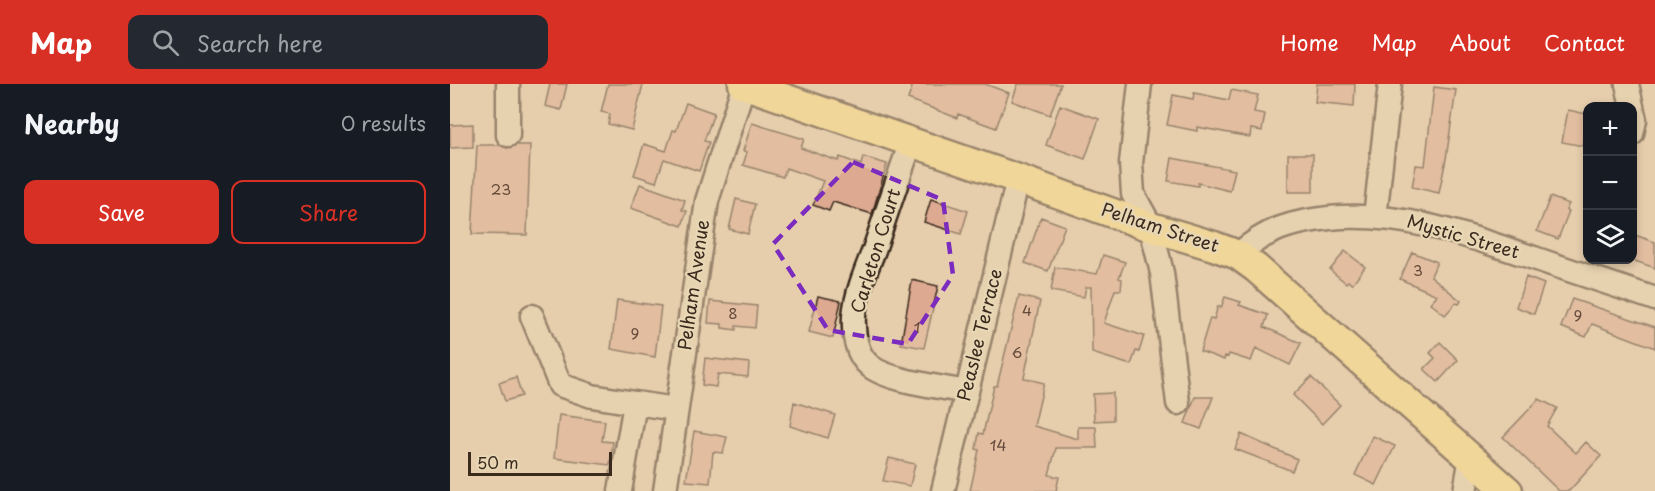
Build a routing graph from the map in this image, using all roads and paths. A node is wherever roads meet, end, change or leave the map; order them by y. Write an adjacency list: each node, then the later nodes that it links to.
1 (508, 84): 7 (street)
2 (743, 84): 8 (main road, Pelham Street); 18 (street, Pelham Avenue)
3 (1140, 84): 11 (street)
4 (1390, 84): 10 (street)
5 (1627, 84): 6 (street)
6 (1631, 102)
7 (508, 135)
8 (911, 142): 9 (main road, Pelham Street); 15 (street, Carleton Court)
9 (1018, 179): 11 (main road, Pelham Street); 15 (street, Peaslee Terrace)
10 (1375, 217): 12 (street, Mystic Street); 13 (street, Mystic Street)
11 (1151, 227): 12 (main road, Pelham Street); 17 (street)
12 (1238, 255): 19 (main road, Pelham Street)
13 (1655, 299)
14 (532, 316): 16 (street)
15 (967, 392): 22 (street, Peaslee Terrace)
16 (635, 403): 18 (street); 20 (street)
17 (1178, 403)
18 (676, 409): 21 (street, Pelham Avenue)
19 (1471, 457): 23 (street); 24 (main road, Pelham Street)
20 (621, 491)
21 (665, 491)
22 (943, 491)
23 (1465, 491)
24 (1508, 491)

